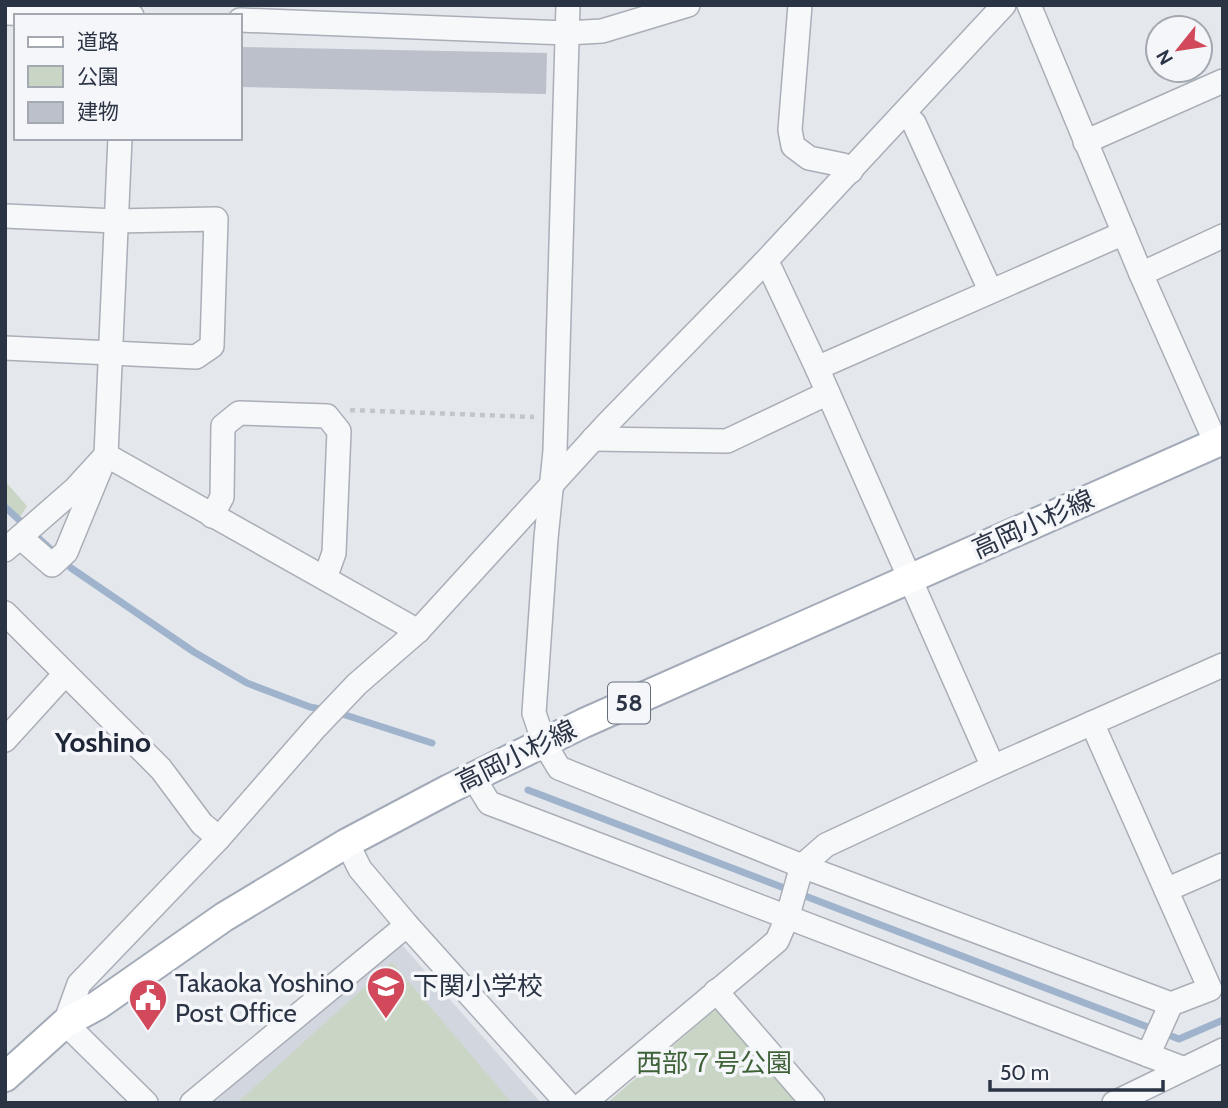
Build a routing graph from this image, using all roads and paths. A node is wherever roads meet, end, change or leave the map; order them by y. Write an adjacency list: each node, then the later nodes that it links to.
1 (568, 5): 9 (street)
2 (688, 5): 9 (street)
3 (800, 5): 14 (street)
4 (1029, 5): 13 (street)
5 (996, 7): 11 (street)
6 (5, 13): 7 (street)
7 (46, 14)
8 (242, 20): 9 (street)
9 (567, 33): 26 (street)
10 (1223, 81): 13 (street)
11 (904, 114): 14 (street); 21 (street)
12 (120, 140): 16 (street)
13 (1085, 142): 17 (street)
14 (851, 171): 19 (street)
15 (5, 216): 16 (street)
16 (116, 221): 23 (street); 23 (street)
17 (1124, 233): 20 (street); 21 (street)
18 (1223, 236): 20 (street)
19 (764, 263): 24 (street); 28 (street)
20 (1141, 274): 29 (street)
21 (990, 290): 24 (street)
22 (5, 348): 23 (street)
23 (111, 353): 30 (street)
24 (817, 368): 25 (street)
25 (828, 393): 28 (street); 35 (street)
26 (557, 418): 27 (path); 31 (street)
27 (332, 422): 32 (street); 34 (street)
28 (593, 439): 31 (street)
29 (1219, 442): 35 (main road, 高岡小杉線 / 58)
30 (106, 456): 32 (street); 33 (street); 33 (street)
31 (553, 485): 37 (street); 42 (street)
32 (212, 516): 34 (street)
33 (22, 536)
34 (325, 578): 37 (street)
35 (909, 579): 42 (main road, 高岡小杉線 / 58); 43 (street)
36 (5, 613): 39 (street)
37 (418, 631): 45 (street)
38 (1223, 665): 40 (street)
39 (65, 674): 41 (street); 45 (street)
40 (1092, 723): 43 (street); 48 (street)
41 (5, 740)
42 (544, 743): 44 (main road, 高岡小杉線 / 58); 49 (street)
43 (993, 767): 49 (street)
44 (473, 777): 46 (main road, 高岡小杉線 / 58); 49 (street)
45 (219, 838): 52 (street)
46 (347, 843): 50 (street); 52 (main road, 高岡小杉線 / 58)
47 (1223, 865): 48 (street)
48 (1166, 890): 53 (street)
49 (794, 892): 51 (street); 53 (street); 53 (street)
50 (407, 925): 59 (street); 60 (street)
51 (716, 990): 61 (street); 62 (street)
52 (65, 1023): 56 (main road, 高岡小杉線 / 58); 58 (street)
53 (1161, 1028): 55 (street)
54 (1223, 1050): 55 (street)
55 (1182, 1068): 57 (street)
56 (5, 1077)
57 (1118, 1102)
58 (146, 1103)
59 (192, 1103)
60 (566, 1103)
61 (584, 1103)
62 (813, 1103)

